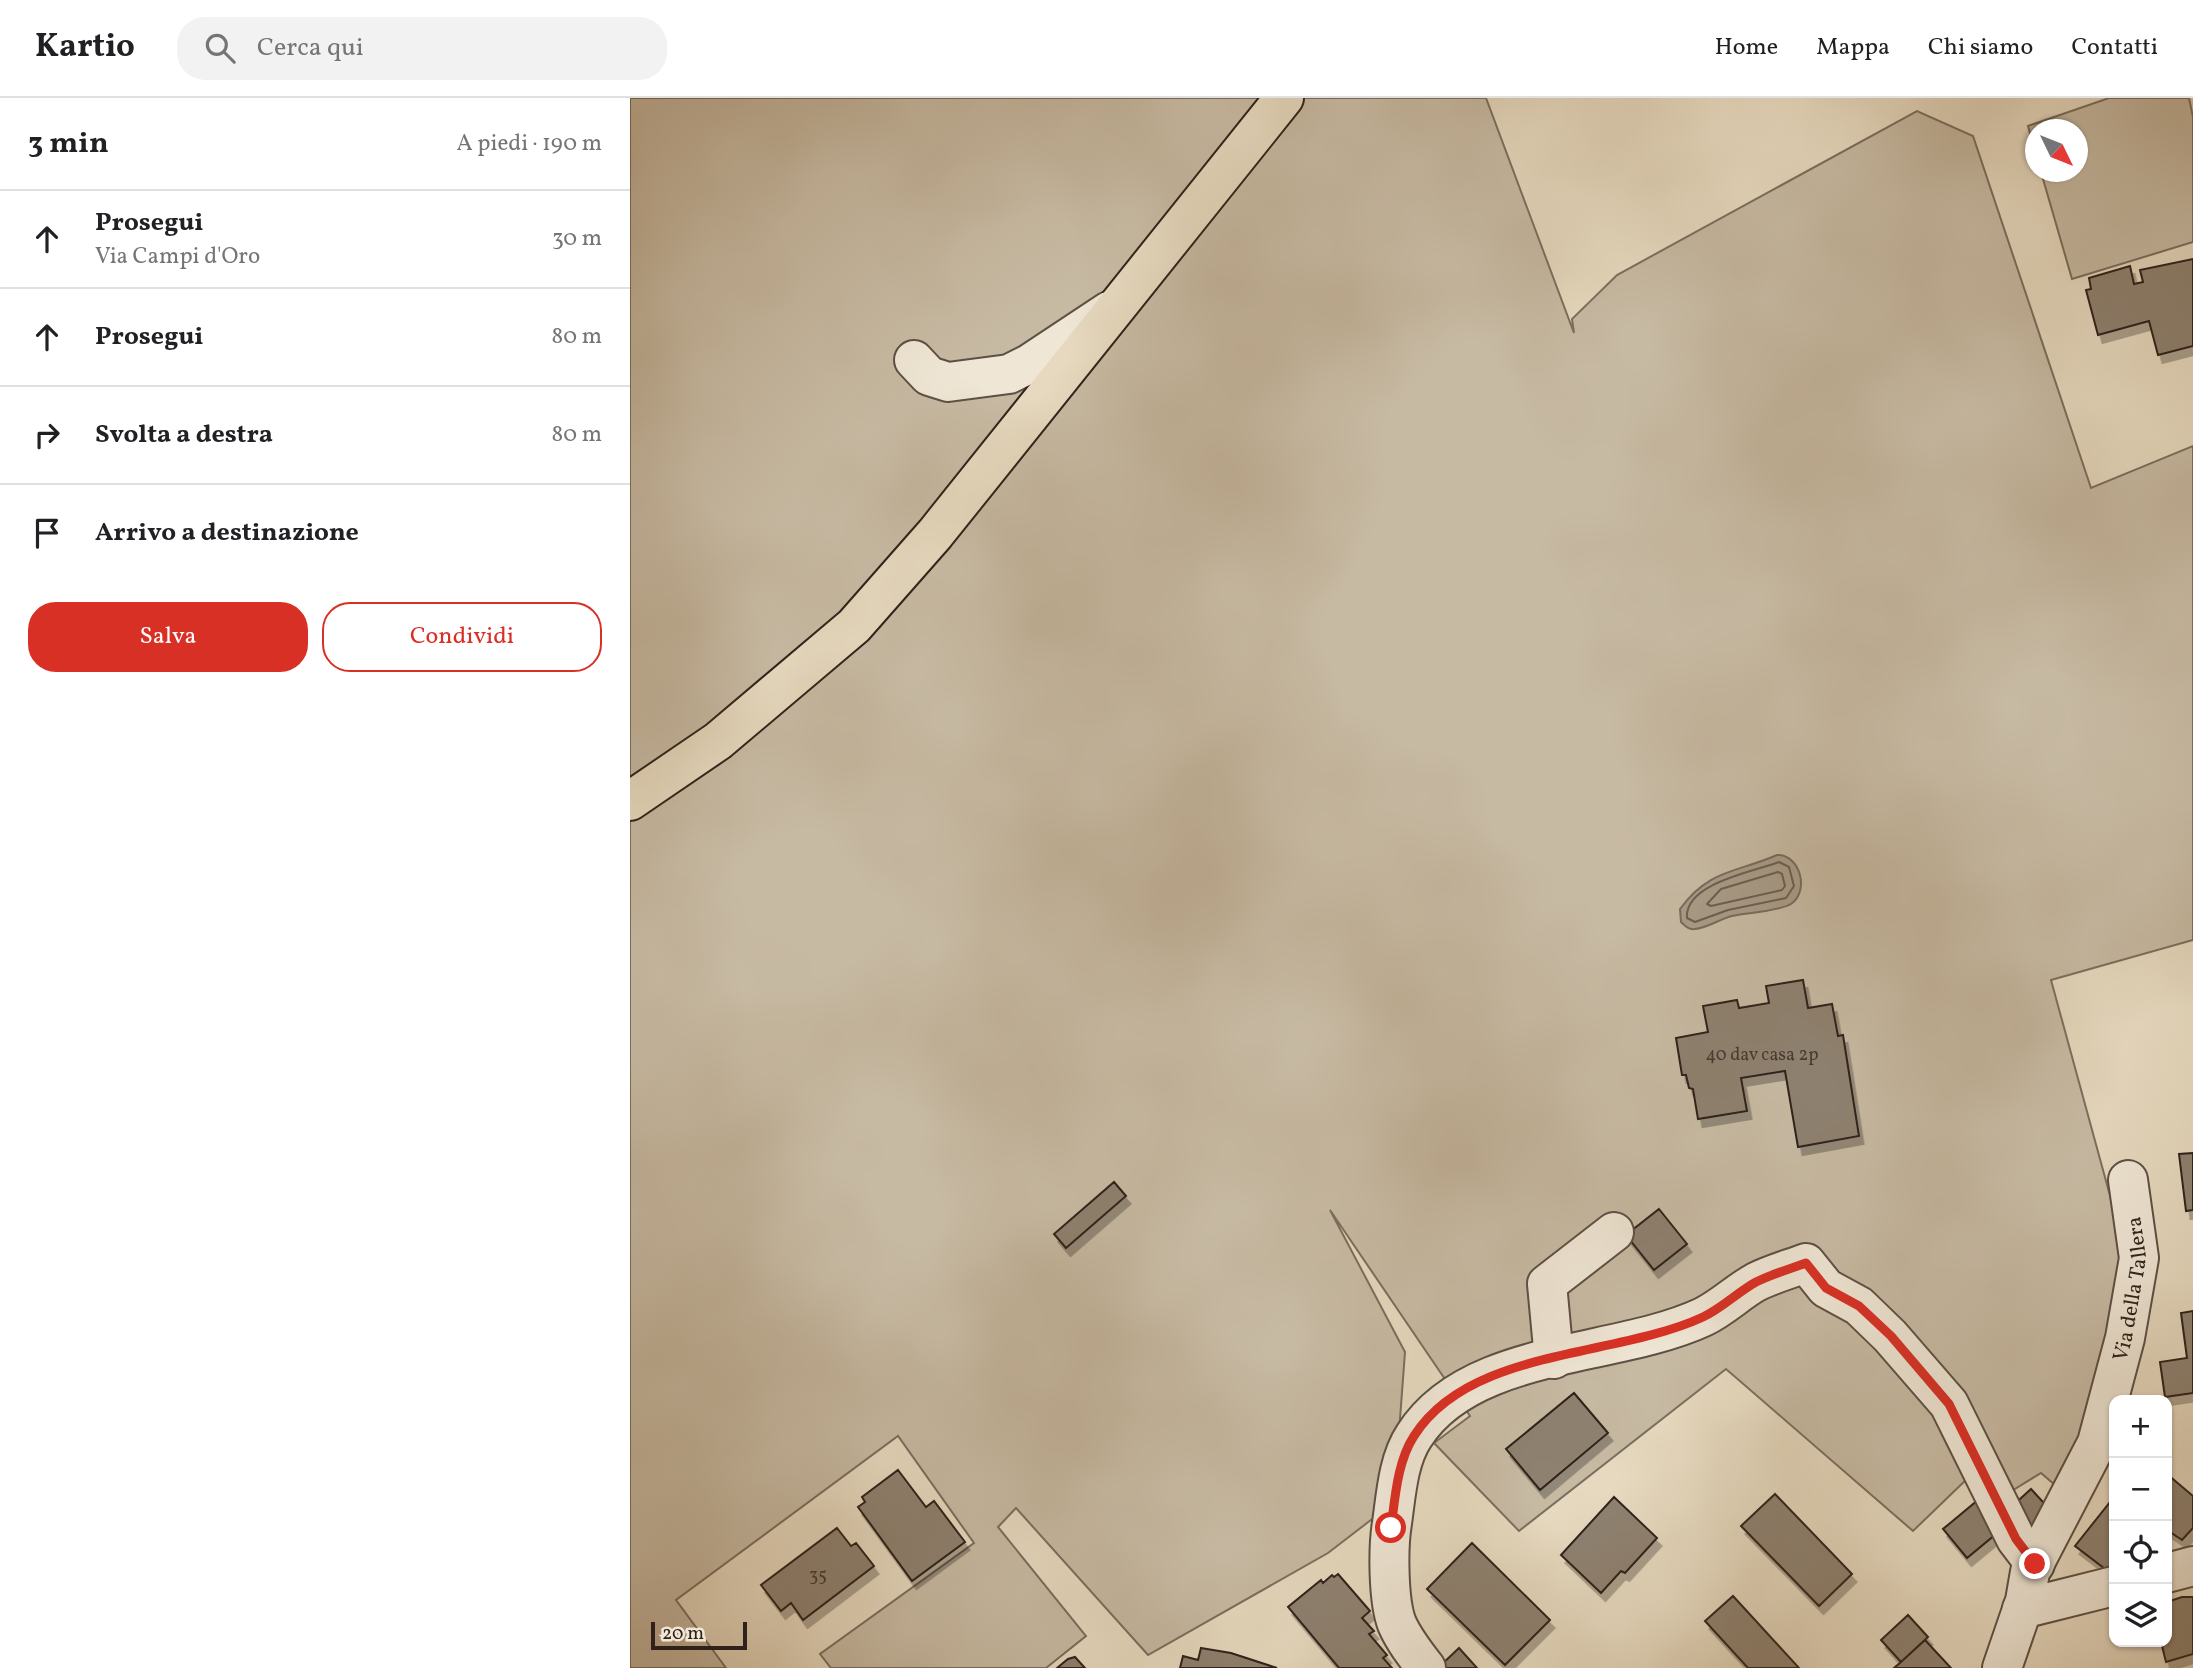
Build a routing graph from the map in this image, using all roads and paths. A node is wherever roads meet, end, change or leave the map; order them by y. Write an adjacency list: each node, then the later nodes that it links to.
1 (1284, 98): 2 (main road)
2 (1116, 307): 3 (street); 4 (main road)
3 (914, 360)
4 (630, 801)
5 (2129, 1180): 8 (street, Via della Tallera)
6 (1614, 1232): 7 (street)
7 (1554, 1359): 8 (street); 13 (street)
8 (2035, 1564): 12 (street, Via della Tallera)
9 (2193, 1566): 10 (street)
10 (2172, 1572)
11 (2109, 1587): 12 (street)
12 (2022, 1609): 14 (street, Via della Tallera)
13 (1426, 1668)
14 (2002, 1668)

